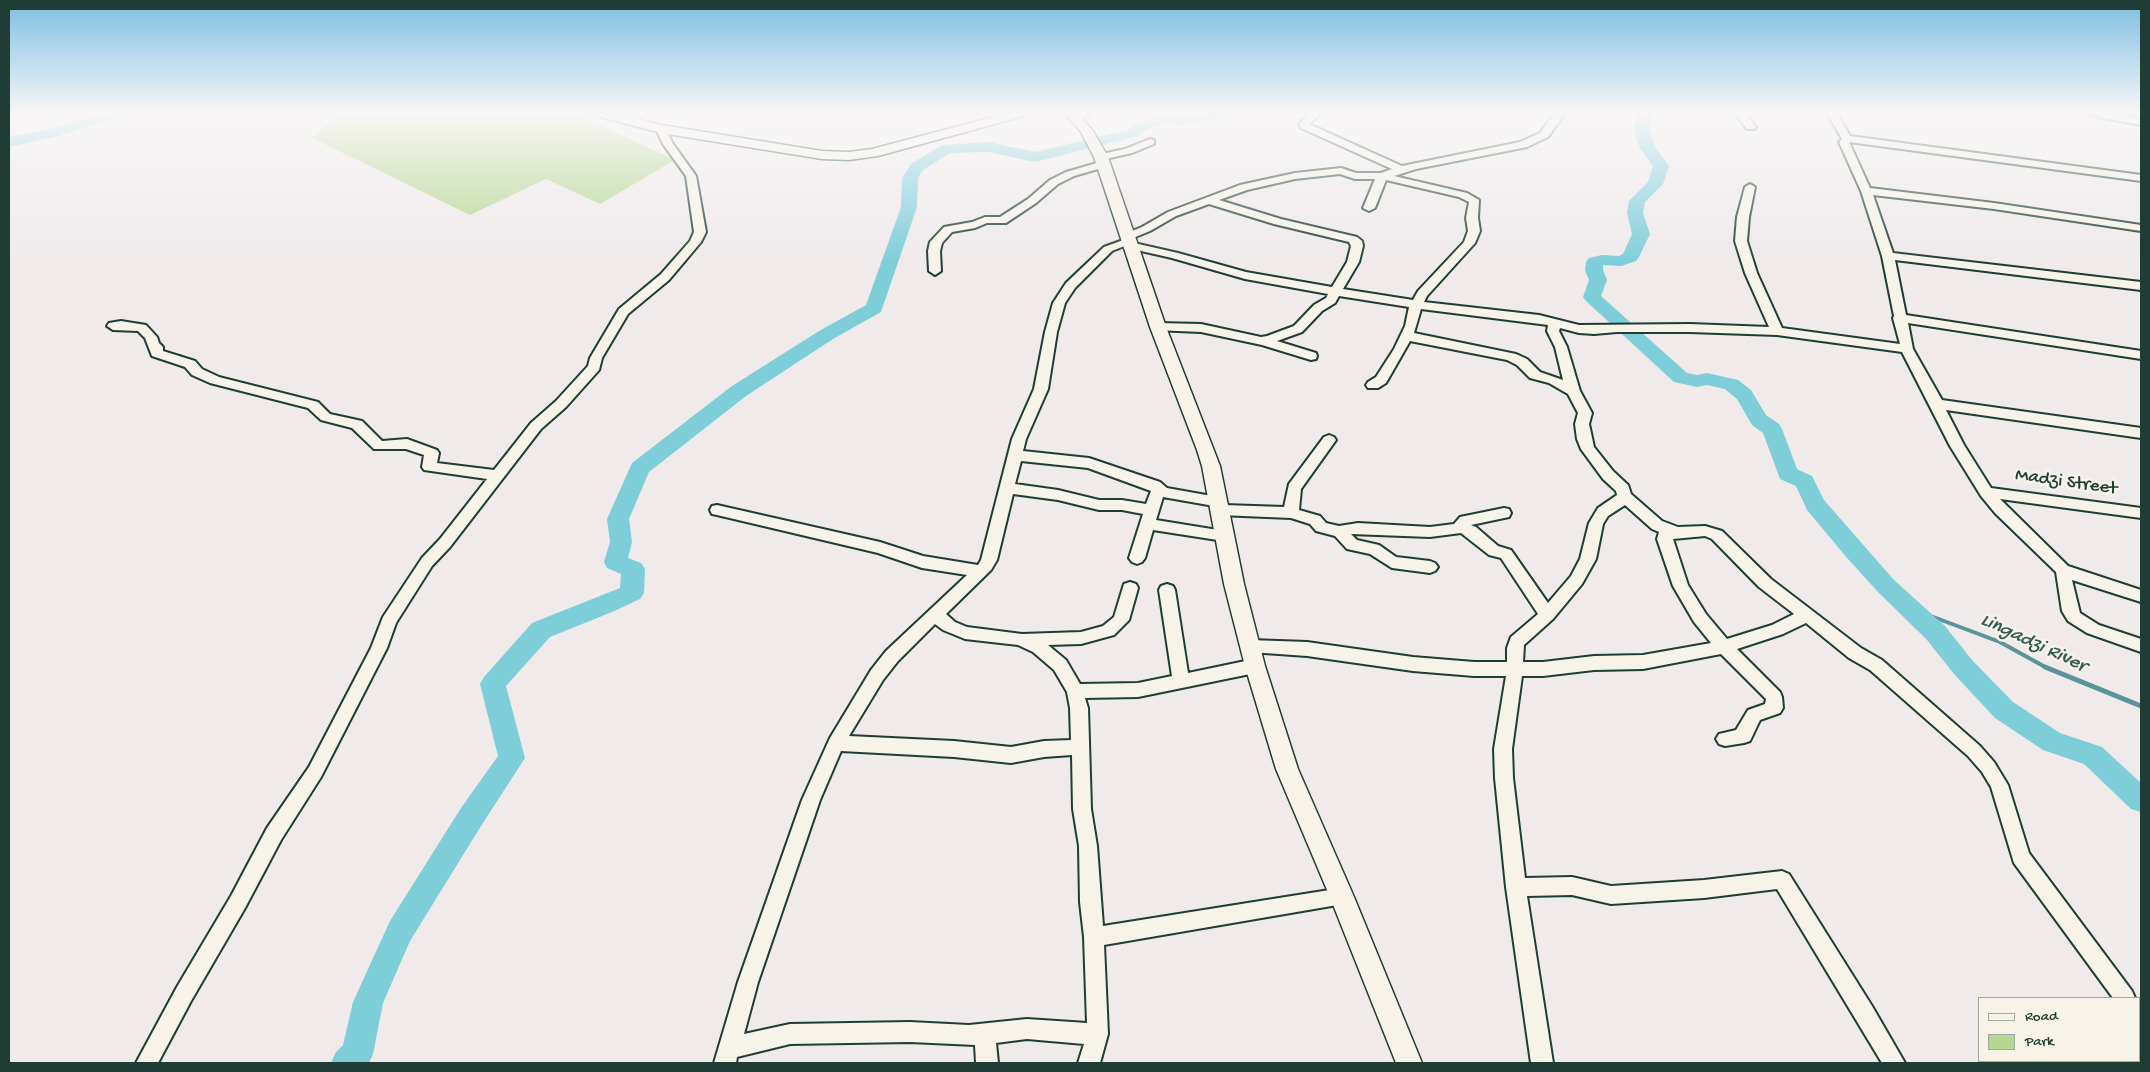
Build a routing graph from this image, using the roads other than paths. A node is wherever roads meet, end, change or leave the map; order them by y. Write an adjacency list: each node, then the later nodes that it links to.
1 (682, 163): 38 (street)
2 (1089, 163): 18 (street)
3 (1103, 163): 16 (street)
4 (1389, 163): 8 (street)
5 (1429, 163): 8 (street)
6 (1853, 163): 12 (street)
7 (2028, 163): 10 (street)
8 (1401, 170): 9 (street)
9 (1382, 176): 13 (street); 14 (street); 21 (street)
10 (2141, 178)
11 (1750, 187): 26 (street)
12 (1866, 191): 15 (street); 17 (street)
13 (1207, 200): 16 (street); 20 (street)
14 (1369, 208)
15 (2141, 228)
16 (1130, 241): 20 (street); 25 (street); 37 (street)
17 (1888, 256): 19 (street); 22 (street)
18 (935, 271)
19 (2141, 286)
20 (1337, 292): 21 (street); 28 (street)
21 (1416, 305): 23 (street); 27 (street)
22 (1899, 318): 29 (street); 30 (street)
23 (1554, 322): 26 (street); 33 (street)
24 (113, 326): 38 (street)
25 (1158, 327): 28 (street); 43 (street)
26 (1777, 331): 29 (street)
27 (1407, 336): 32 (street); 33 (street)
28 (1261, 341): 31 (street)
29 (1907, 349): 34 (street)
30 (2141, 355)
31 (1311, 356)
32 (1373, 385)
33 (1573, 391): 42 (street)
34 (1938, 404): 35 (street); 41 (street)
35 (2141, 433)
36 (1329, 440): 45 (street)
37 (1014, 456): 39 (street); 40 (street)
38 (497, 475): 81 (street)
39 (1006, 488): 48 (street); 56 (street)
40 (1163, 492): 43 (street); 48 (street)
41 (1986, 492): 47 (street, Madzi Street); 55 (street)
42 (1624, 496): 50 (street); 60 (street)
43 (1219, 506): 45 (street); 52 (street)
44 (717, 510): 56 (street)
45 (1291, 513): 51 (street)
46 (1504, 513): 49 (street)
47 (2141, 513)
48 (1149, 517): 52 (street); 53 (street)
49 (1461, 526): 51 (street); 60 (street)
50 (1673, 531): 62 (street); 66 (street)
51 (1340, 532): 54 (street)
52 (1224, 536): 64 (street)
53 (1137, 558)
54 (1430, 567)
55 (2063, 570): 59 (street); 65 (street)
56 (981, 571): 61 (street)
57 (1130, 588): 63 (street)
58 (1167, 590): 69 (street)
59 (2141, 596)
60 (1547, 614): 68 (street)
61 (935, 615): 63 (street); 72 (street)
62 (1808, 615): 66 (street); 77 (street)
63 (1019, 639): 70 (street)
64 (1250, 646): 67 (street); 68 (street)
65 (2141, 646)
66 (1724, 647): 68 (street); 71 (street)
67 (1255, 666): 69 (street); 75 (street)
68 (1516, 670): 74 (street)
69 (1181, 681): 70 (street)
70 (1076, 691): 73 (street)
71 (1725, 739)
72 (836, 743): 73 (street); 80 (street)
73 (1080, 747): 76 (street)
74 (1516, 886): 85 (street); 86 (street)
75 (1342, 897): 76 (street); 84 (street)
76 (1094, 938): 79 (street)
77 (2124, 997)
78 (985, 1034): 79 (street); 80 (street); 82 (street)
79 (1098, 1034): 83 (street)
80 (728, 1056)
81 (147, 1063)
82 (987, 1063)
83 (1089, 1063)
84 (1409, 1063)
85 (1542, 1063)
86 (1894, 1063)

